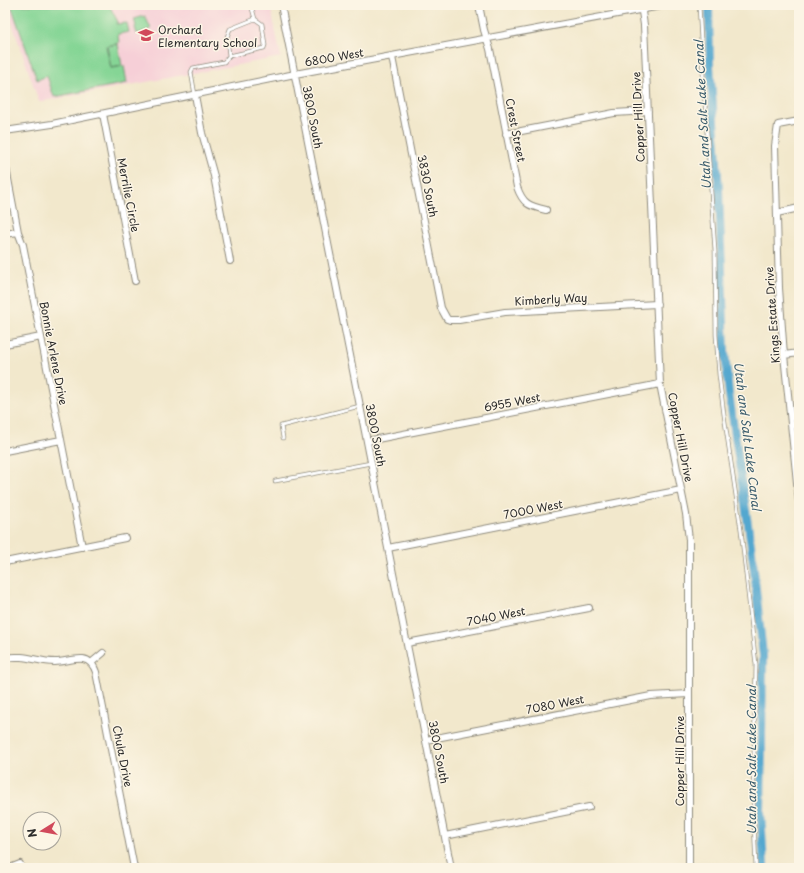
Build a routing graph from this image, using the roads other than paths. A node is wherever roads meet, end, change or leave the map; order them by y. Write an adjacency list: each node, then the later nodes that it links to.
1 (251, 5): 7 (lane)
2 (281, 5): 11 (street, 3800 South)
3 (479, 5): 8 (street, Crest Street)
4 (666, 5): 6 (street, 6800 West)
5 (699, 5): 61 (lane)
6 (641, 7): 8 (street, 6800 West); 13 (street, Copper Hill Drive)
7 (255, 19): 9 (lane); 9 (lane)
8 (487, 38): 10 (street, 6800 West); 17 (street, Crest Street)
9 (229, 56): 12 (lane)
10 (392, 57): 11 (street, 6800 West); 27 (street, 3830 South)
11 (295, 74): 12 (street, 6800 West); 33 (street, 3800 South)
12 (195, 95): 14 (street, 6800 West); 24 (street)
13 (648, 111): 17 (street); 26 (street, Copper Hill Drive)
14 (103, 114): 16 (street, 6800 West); 25 (street, Merrilie Circle)
15 (799, 121): 21 (street, Kings Estate Drive)
16 (5, 131)
17 (506, 134): 20 (street, Crest Street)
18 (5, 163): 22 (street, Bonnie Arlene Drive)
19 (799, 208): 21 (street)
20 (546, 210)
21 (776, 213): 31 (street, Kings Estate Drive)
22 (18, 232): 23 (street); 28 (street, Bonnie Arlene Drive)
23 (5, 234)
24 (230, 261)
25 (136, 281)
26 (657, 304): 27 (street, Kimberly Way); 32 (street, Copper Hill Drive)
27 (447, 319)
28 (41, 337): 29 (street); 35 (street, Bonnie Arlene Drive)
29 (5, 344)
30 (799, 353): 31 (street)
31 (784, 356): 37 (street, Kings Estate Drive)
32 (660, 384): 36 (street, 6955 West); 41 (street, Copper Hill Drive)
33 (360, 406): 34 (lane); 36 (street, 3800 South)
34 (283, 438)
35 (61, 440): 38 (street); 44 (street, Bonnie Arlene Drive)
36 (367, 441): 39 (street, 3800 South)
37 (796, 445): 42 (street, Kings Estate Drive)
38 (5, 451)
39 (371, 463): 40 (lane); 45 (street, 3800 South)
40 (275, 481)
41 (681, 490): 45 (street, 7000 West); 52 (street, Copper Hill Drive)
42 (799, 502)
43 (125, 538): 44 (street)
44 (82, 547): 46 (street)
45 (388, 548): 48 (street, 3800 South)
46 (5, 562)
47 (589, 608): 48 (street, 7040 West)
48 (407, 644): 53 (street, 3800 South)
49 (103, 653): 51 (street)
50 (5, 658): 51 (street)
51 (91, 663): 58 (street, Chula Drive)
52 (690, 694): 53 (street, 7080 West); 60 (street, Copper Hill Drive)
53 (426, 740): 55 (street, 3800 South)
54 (589, 807): 55 (street)
55 (445, 836): 59 (street, 3800 South)
56 (20, 864): 57 (street)
57 (10, 868)
58 (134, 868)
59 (451, 868)
60 (689, 868)
61 (756, 868)

